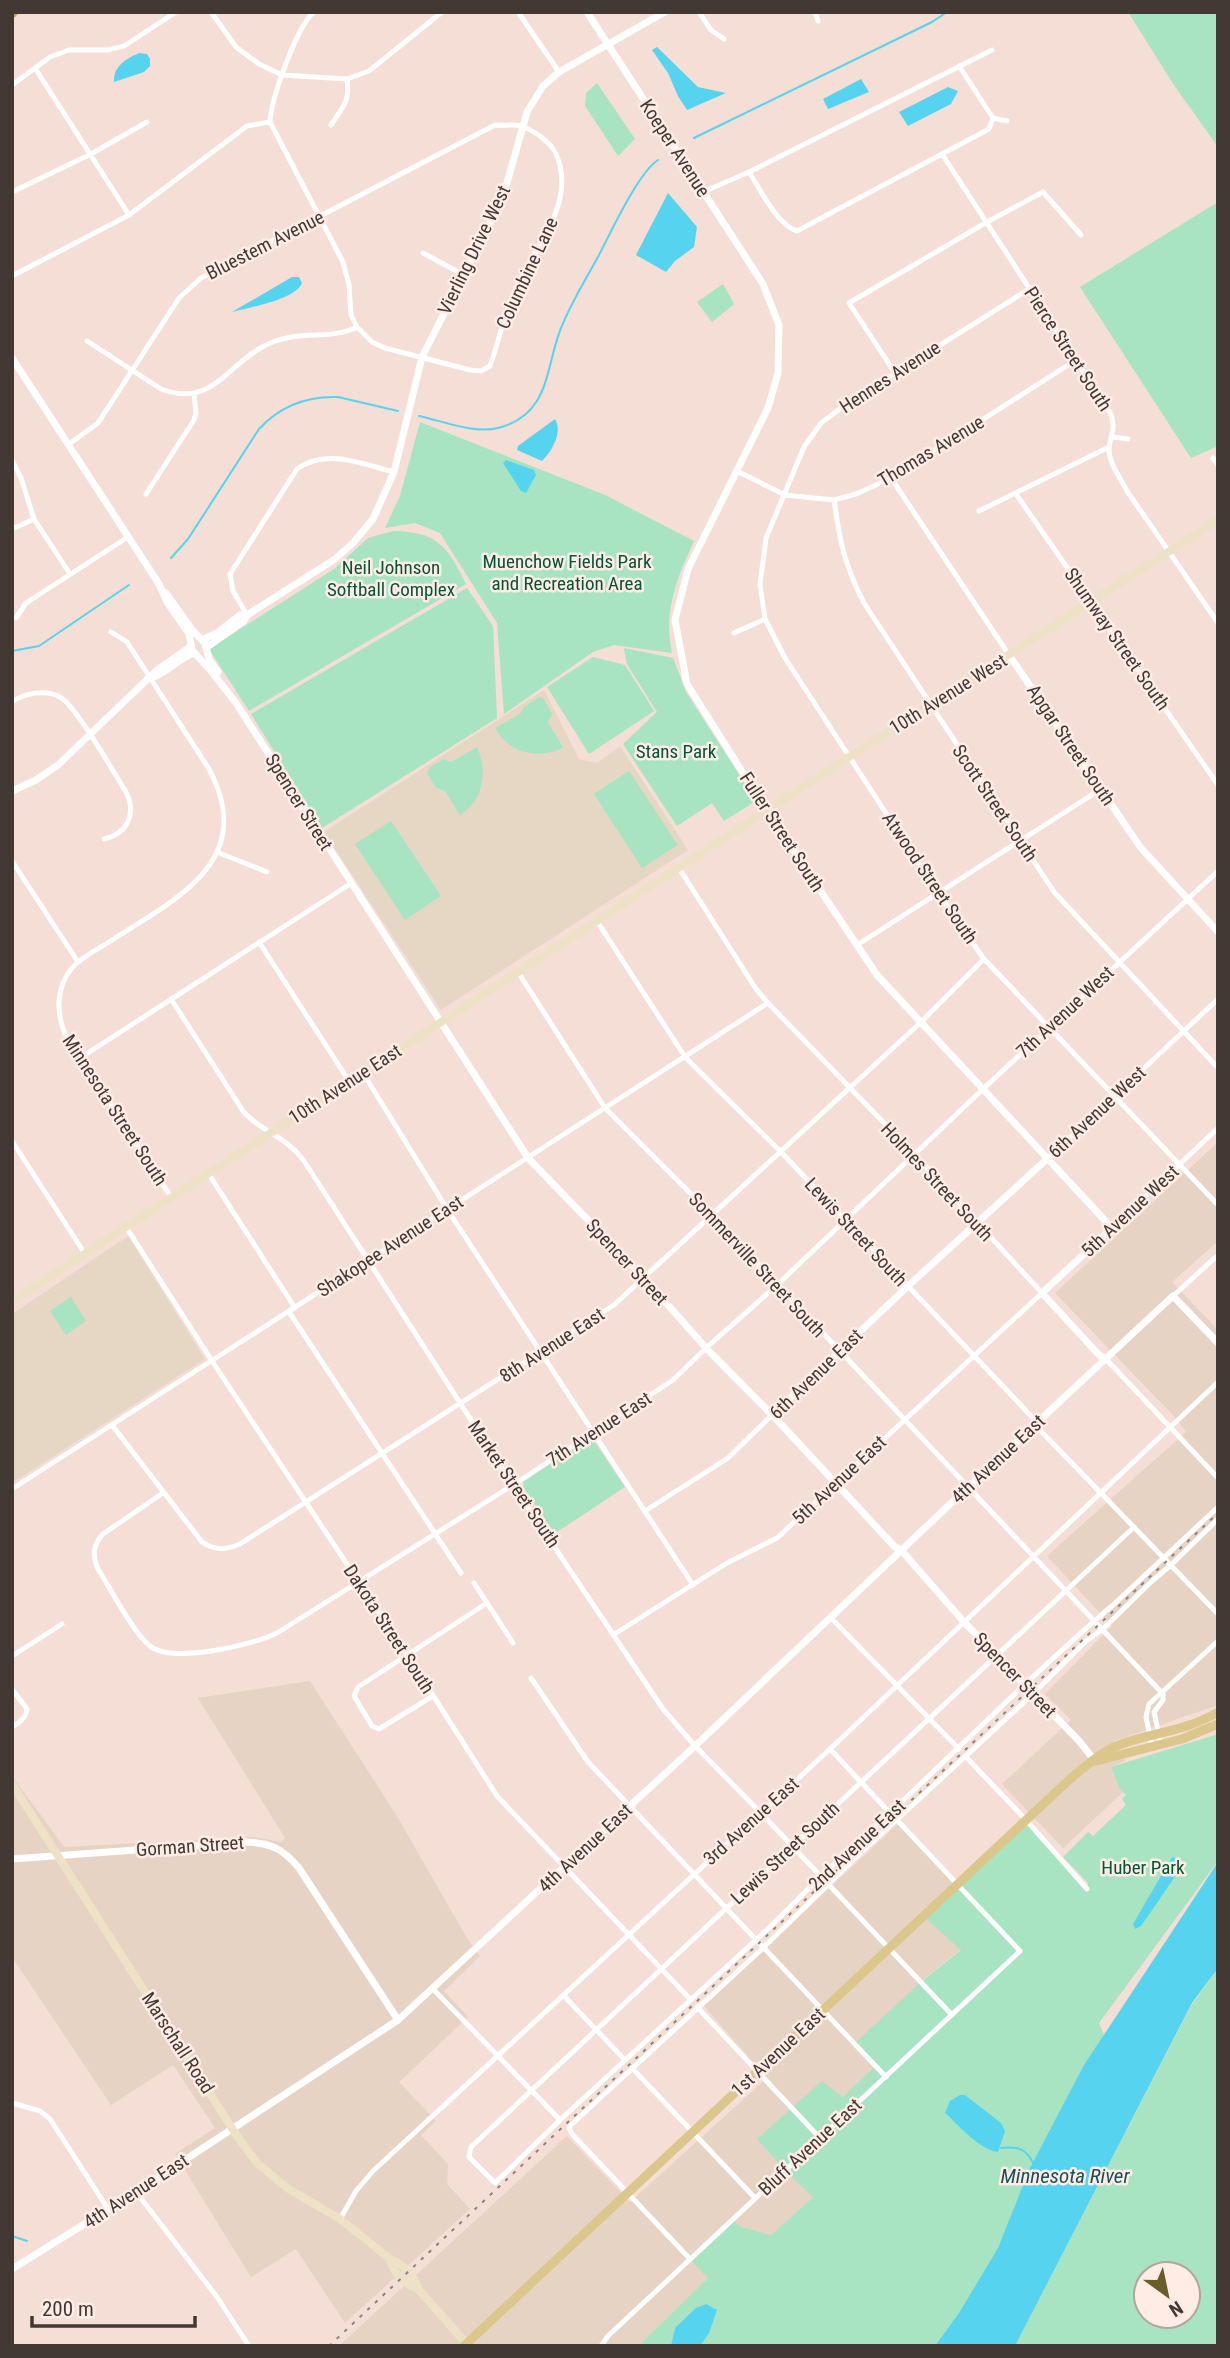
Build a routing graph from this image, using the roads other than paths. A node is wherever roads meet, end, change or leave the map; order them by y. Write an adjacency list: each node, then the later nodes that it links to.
1 (176, 12): 15 (street)
2 (211, 12): 17 (street)
3 (314, 12): 17 (street)
4 (442, 12): 18 (street)
5 (518, 12): 16 (street)
6 (587, 12): 12 (street, Koeper Avenue)
7 (665, 12): 12 (street, Vierling Drive West)
8 (699, 12): 11 (street)
9 (815, 12): 10 (street)
10 (818, 21)
11 (724, 39)
12 (607, 44): 16 (street, Vierling Drive West); 30 (street, Koeper Avenue)
13 (992, 50): 14 (street)
14 (959, 66): 20 (street); 28 (street)
15 (35, 68): 19 (street); 26 (street)
16 (559, 72): 25 (street, Vierling Drive West)
17 (282, 75): 18 (street); 23 (street)
18 (347, 79): 24 (street)
19 (12, 85)
20 (993, 118): 21 (street); 27 (street)
21 (1007, 121)
22 (147, 122): 26 (street)
23 (270, 122): 31 (street); 32 (street)
24 (331, 125)
25 (522, 126): 32 (street, Bluestem Avenue); 36 (street, Vierling Drive West); 42 (street, Columbine Lane)
26 (91, 154): 29 (street); 31 (street)
27 (942, 154): 28 (street); 33 (street, Pierce Street South)
28 (749, 172): 30 (street)
29 (12, 192)
30 (703, 192): 38 (street, Koeper Avenue)
31 (129, 215): 37 (street)
32 (320, 217): 40 (street); 45 (street, Bluestem Avenue)
33 (986, 222): 34 (street); 39 (street, Pierce Street South); 46 (street)
34 (1081, 235)
35 (423, 253): 36 (street)
36 (462, 274): 42 (street, Vierling Drive West)
37 (12, 276)
38 (763, 284): 55 (street, Fuller Street South)
39 (1029, 289): 44 (street, Pierce Street South); 46 (street, Hennes Avenue)
40 (357, 327): 42 (street, Columbine Lane); 47 (street)
41 (87, 341): 45 (street)
42 (422, 357): 56 (street, Vierling Drive West)
43 (12, 358): 50 (street, Spencer Street)
44 (1076, 360): 48 (street, Pierce Street South); 57 (street, Thomas Avenue)
45 (133, 371): 47 (street); 50 (street, Bluestem Avenue)
46 (895, 373): 60 (street, Hennes Avenue)
47 (194, 394): 58 (street)
48 (1113, 437): 49 (street); 51 (street, Pierce Street South)
49 (1128, 439)
50 (69, 444): 66 (street, Spencer Street)
51 (1110, 447): 59 (street); 67 (street)
52 (1213, 458): 54 (street)
53 (12, 460): 63 (street)
54 (1218, 465)
55 (737, 471): 60 (street, Thomas Avenue); 90 (street, Fuller Street South)
56 (394, 472): 71 (street, Vierling Drive West); 71 (street)
57 (891, 478): 61 (street, Thomas Avenue); 80 (street, Apgar Street South)
58 (146, 494)
59 (1016, 494): 62 (street); 70 (street, Shumway Street South)
60 (785, 495): 61 (street, Thomas Avenue); 73 (street, Atwood Street South)
61 (834, 500): 84 (street, Scott Street South)
62 (979, 511)
63 (34, 519): 65 (street); 68 (street)
64 (1218, 520): 67 (main road, 10th Avenue West)
65 (12, 529)
66 (128, 537): 68 (street); 69 (street, Spencer Street)
67 (1168, 551): 70 (main road, 10th Avenue West); 74 (street)
68 (70, 574): 72 (street)
69 (158, 582): 77 (street, Spencer Street); 78 (street, Spencer Street)
70 (1092, 602): 80 (main road, 10th Avenue West); 87 (street, Shumway Street South)
71 (247, 615): 77 (street); 79 (street)
72 (16, 618)
73 (765, 619): 76 (street); 86 (street, Atwood Street South)
74 (1218, 623)
75 (111, 632): 81 (street, Minnesota Street South)
76 (734, 633)
77 (202, 639): 78 (street); 79 (street)
78 (193, 649): 79 (street); 81 (street); 83 (street, Spencer Street)
79 (206, 649): 83 (street, Spencer Street)
80 (1009, 655): 84 (main road, 10th Avenue West); 88 (street, Apgar Street South)
81 (150, 678): 85 (street); 93 (street, Minnesota Street South)
82 (12, 702): 85 (street)
83 (236, 703): 98 (street, Spencer Street)
84 (930, 705): 86 (main road, 10th Avenue West); 92 (street, Scott Street South)
85 (89, 735): 89 (street); 91 (street)
86 (849, 757): 90 (main road, 10th Avenue West); 99 (street, Atwood Street South)
87 (1218, 785)
88 (1101, 789): 92 (street); 100 (street, Apgar Street South)
89 (12, 792)
90 (767, 811): 95 (main road, 10th Avenue West); 104 (street, Fuller Street South)
91 (104, 839)
92 (1020, 839): 99 (street); 107 (street, Scott Street South)
93 (217, 852): 97 (street); 106 (street, Minnesota Street South)
94 (12, 861): 106 (street)
95 (679, 868): 101 (main road, 10th Avenue East); 111 (street, Holmes Street South)
96 (1218, 871): 100 (street, 7th Avenue West)
97 (267, 872)
98 (351, 884): 103 (street); 112 (street, Spencer Street)
99 (938, 893): 104 (street); 105 (street, Atwood Street South)
100 (1187, 900): 102 (street, Apgar Street South); 107 (street, 7th Avenue West)
101 (597, 921): 108 (main road, 10th Avenue East); 116 (street, Lewis Street South)
102 (1218, 932)
103 (259, 942): 109 (street); 120 (street)
104 (857, 945): 113 (street, Fuller Street South)
105 (984, 959): 113 (street, 8th Avenue East); 114 (street, Atwood Street South)
106 (78, 962): 117 (street, Minnesota Street South)
107 (1118, 962): 114 (street, 7th Avenue West); 115 (street, Scott Street South)
108 (518, 972): 112 (main road, 10th Avenue East); 124 (street, Sommerville Street South)
109 (171, 999): 117 (street); 126 (street, Market Street South)
110 (1218, 999): 115 (street, 6th Avenue West)
111 (768, 1003): 116 (street, Shakopee Avenue East); 121 (street, Holmes Street South)
112 (439, 1023): 119 (main road, 10th Avenue East); 130 (street, Spencer Street)
113 (920, 1023): 121 (street, 8th Avenue East); 122 (street, Fuller Street South)
114 (1050, 1027): 122 (street, 7th Avenue West); 123 (street, Atwood Street South)
115 (1183, 1031): 118 (street, Scott Street South); 123 (street, 6th Avenue West)
116 (685, 1056): 124 (street, Shakopee Avenue East); 128 (street, Lewis Street South)
117 (80, 1058): 134 (street, Minnesota Street South)
118 (1218, 1068)
119 (363, 1072): 120 (main road, 10th Avenue East); 136 (street)
120 (349, 1082): 126 (main road, 10th Avenue East)
121 (849, 1088): 128 (street, 8th Avenue East); 129 (street, Holmes Street South)
122 (983, 1089): 129 (street, 7th Avenue West); 131 (street, Fuller Street South)
123 (1114, 1095): 131 (street, 6th Avenue West); 132 (street, Atwood Street South)
124 (605, 1108): 130 (street, Shakopee Avenue East); 137 (street, Sommerville Street South)
125 (1218, 1128): 132 (street, 5th Avenue West)
126 (271, 1131): 133 (main road, 10th Avenue East); 144 (street, Market Street South)
127 (12, 1141): 142 (street)
128 (780, 1151): 137 (street, 8th Avenue East); 138 (street, Lewis Street South)
129 (915, 1155): 138 (street, 7th Avenue East); 139 (street, Holmes Street South)
130 (528, 1158): 136 (street, Shakopee Avenue East); 145 (street, Spencer Street)
131 (1048, 1158): 139 (street, 6th Avenue West); 141 (street, Fuller Street South)
132 (1180, 1164): 135 (street, Atwood Street South); 141 (street, 5th Avenue West)
133 (208, 1173): 134 (main road, 10th Avenue East); 151 (street)
134 (171, 1197): 140 (main road, 10th Avenue East)
135 (1218, 1205)
136 (447, 1209): 144 (street, Shakopee Avenue East); 155 (street)
137 (712, 1216): 145 (street, 8th Avenue East); 146 (street, Sommerville Street South)
138 (845, 1220): 146 (street, 7th Avenue East); 147 (street, Lewis Street South)
139 (977, 1224): 147 (street, 6th Avenue East); 148 (street, Holmes Street South)
140 (126, 1227): 142 (main road, 10th Avenue East); 158 (street, Dakota Street South)
141 (1112, 1228): 148 (street, 5th Avenue West)
142 (85, 1254): 150 (main road, 10th Avenue East)
143 (1218, 1255): 149 (street)
144 (367, 1261): 151 (street, Shakopee Avenue East); 160 (street, Market Street South)
145 (645, 1279): 153 (street, Spencer Street); 155 (street, 8th Avenue East)
146 (777, 1285): 153 (street, 7th Avenue East); 154 (street, Sommerville Street South)
147 (907, 1287): 154 (street, 6th Avenue East); 156 (street, Lewis Street South)
148 (1042, 1293): 156 (street, 5th Avenue East); 157 (street, Holmes Street South)
149 (1173, 1296): 152 (street); 157 (street, 4th Avenue East)
150 (12, 1301)
151 (292, 1310): 158 (street, Shakopee Avenue East); 167 (street)
152 (1218, 1343)
153 (706, 1348): 161 (street, Spencer Street); 166 (street, 7th Avenue East)
154 (839, 1351): 161 (street, 6th Avenue East); 162 (street, Sommerville Street South)
155 (543, 1353): 160 (street, 8th Avenue East); 166 (street)
156 (972, 1356): 162 (street, 5th Avenue East); 164 (street, Lewis Street South)
157 (1105, 1358): 164 (street, 4th Avenue East); 165 (street, Holmes Street South)
158 (212, 1362): 163 (street, Shakopee Avenue East); 175 (street, Dakota Street South)
159 (1218, 1382): 165 (street, 3rd Avenue East)
160 (460, 1403): 167 (street, 8th Avenue East); 170 (street, Market Street South)
161 (772, 1415): 169 (street, Spencer Street); 177 (street, 6th Avenue East)
162 (904, 1419): 169 (street, 5th Avenue East); 171 (street, Sommerville Street South)
163 (112, 1425): 172 (street, Shakopee Avenue East); 173 (street)
164 (1035, 1425): 171 (street, 4th Avenue East); 174 (street, Lewis Street South)
165 (1170, 1427): 168 (street, Holmes Street South); 174 (street, 3rd Avenue East)
166 (593, 1433): 170 (street, 7th Avenue East); 177 (street)
167 (383, 1454): 175 (street, 8th Avenue East); 180 (street)
168 (1218, 1478)
169 (837, 1484): 181 (street, Spencer Street); 188 (street, 5th Avenue East)
170 (513, 1485): 180 (street, 7th Avenue East); 197 (street, Market Street South)
171 (967, 1488): 181 (street, 4th Avenue East); 182 (street, Sommerville Street South)
172 (12, 1489)
173 (163, 1493): 175 (street, 8th Avenue East); 186 (street, 7th Avenue East)
174 (1102, 1494): 179 (street, Lewis Street South); 182 (street, 3rd Avenue East)
175 (306, 1501): 186 (street, Dakota Street South)
176 (1218, 1507): 183 (street, 2nd Avenue East)
177 (645, 1511): 188 (street)
178 (1218, 1519): 184 (street, 2nd Avenue East)
179 (1134, 1527): 183 (street, Lewis Street South); 189 (street, Lewis Street South)
180 (436, 1533): 185 (street); 186 (street, 7th Avenue East)
181 (901, 1550): 192 (street, 4th Avenue East); 194 (street, Spencer Street)
182 (1033, 1556): 189 (street, Sommerville Street South); 194 (street, 3rd Avenue East)
183 (1163, 1556): 184 (street, Lewis Street South); 193 (street, 2nd Avenue East)
184 (1171, 1566): 191 (street, Lewis Street South); 196 (street, 2nd Avenue East)
185 (461, 1573)
186 (359, 1581): 201 (street, Dakota Street South)
187 (474, 1583): 190 (street)
188 (693, 1585): 197 (street, 5th Avenue East)
189 (1066, 1591): 193 (street, Sommerville Street South); 202 (street, Lewis Street South)
190 (487, 1603): 199 (street); 201 (street)
191 (1218, 1614)
192 (830, 1617): 205 (street); 215 (street, 4th Avenue East)
193 (1094, 1619): 196 (street, Sommerville Street South); 204 (street, 2nd Avenue East)
194 (964, 1622): 202 (street, Spencer Street); 205 (street, 3rd Avenue East)
195 (62, 1624): 200 (street)
196 (1103, 1629): 207 (street, 2nd Avenue East); 208 (street, Sommerville Street South)
197 (613, 1635): 215 (street, Market Street South)
198 (1218, 1641): 208 (street)
199 (513, 1643)
200 (12, 1656)
201 (408, 1656): 209 (street, Dakota Street South); 209 (street)
202 (997, 1656): 204 (street, Spencer Street); 211 (street, Lewis Street South)
203 (531, 1678): 222 (street)
204 (1025, 1684): 207 (street, Spencer Street); 217 (street, 2nd Avenue East)
205 (896, 1685): 211 (street); 216 (street, 3rd Avenue East)
206 (12, 1689): 213 (street)
207 (1034, 1693): 218 (street, 2nd Avenue East); 219 (street, Spencer Street)
208 (1163, 1693): 214 (street)
209 (433, 1696): 230 (street, Dakota Street South)
210 (1218, 1712): 214 (main road, 1st Avenue East)
211 (930, 1719): 217 (street); 220 (street, Lewis Street South)
212 (1218, 1724): 214 (main road, 1st Avenue East)
213 (12, 1727)
214 (1156, 1740): 219 (main road, 1st Avenue East)
215 (695, 1746): 222 (street, 4th Avenue East); 223 (street, Market Street South)
216 (830, 1749): 220 (street); 223 (street, 3rd Avenue East)
217 (959, 1749): 224 (street, 2nd Avenue East)
218 (965, 1756): 225 (street); 226 (street, 2nd Avenue East)
219 (1095, 1761): 225 (main road, 1st Avenue East)
220 (861, 1782): 224 (street); 227 (street, Lewis Street South)
221 (12, 1784): 228 (main road, Marschall Road)
222 (629, 1806): 230 (street, 4th Avenue East); 231 (street)
223 (761, 1813): 227 (street, Market Street South); 231 (street, 3rd Avenue East)
224 (890, 1813): 232 (street, 2nd Avenue East)
225 (1026, 1820): 234 (main road, 1st Avenue East); 235 (street)
226 (897, 1821): 233 (street, 2nd Avenue East); 234 (street)
227 (792, 1846): 232 (street, Market Street South); 236 (street, Lewis Street South)
228 (59, 1856): 229 (street, Gorman Street); 248 (street, Gorman Street); 258 (main road, Marschall Road)
229 (12, 1859)
230 (563, 1868): 237 (street, Dakota Street South); 242 (street, 4th Avenue East)
231 (694, 1873): 236 (street); 237 (street, 3rd Avenue East)
232 (820, 1877): 233 (street, Market Street South); 238 (street, 2nd Avenue East)
233 (829, 1885): 239 (street, 2nd Avenue East); 240 (street, Market Street South)
234 (957, 1885): 240 (main road, 1st Avenue East); 247 (street, Bluff Avenue East)
235 (1087, 1889)
236 (726, 1909): 238 (street); 241 (street, Lewis Street South)
237 (629, 1934): 241 (street, Dakota Street South); 243 (street, 3rd Avenue East)
238 (754, 1940): 239 (street); 244 (street, 2nd Avenue East)
239 (763, 1948): 245 (street, 2nd Avenue East); 246 (street)
240 (889, 1948): 246 (main road, 1st Avenue East); 247 (street, Market Street South)
241 (661, 1969): 244 (street, Dakota Street South); 249 (street, Lewis Street South)
242 (433, 1989): 248 (street, 4th Avenue East); 250 (street)
243 (563, 1995): 249 (street); 250 (street, 3rd Avenue East)
244 (691, 2000): 251 (street, 2nd Avenue East)
245 (697, 2007): 252 (street, 2nd Avenue East); 253 (street)
246 (822, 2011): 253 (main road, 1st Avenue East); 254 (street)
247 (952, 2015): 254 (street, Bluff Avenue East)
248 (398, 2020): 258 (street, 4th Avenue East)
249 (596, 2030): 251 (street); 255 (street, Lewis Street South)
250 (498, 2055): 255 (street); 266 (street, 3rd Avenue East)
251 (625, 2060): 257 (street, 2nd Avenue East)
252 (632, 2068): 259 (street); 263 (street, 2nd Avenue East)
253 (757, 2071): 259 (main road, 1st Avenue East); 260 (street)
254 (886, 2077): 260 (street, Bluff Avenue East)
255 (531, 2090): 257 (street); 261 (street, Lewis Street South)
256 (12, 2103): 265 (street)
257 (560, 2120): 261 (street, 2nd Avenue East)
258 (233, 2128): 262 (street, 4th Avenue East); 266 (main road, Marschall Road)
259 (692, 2132): 263 (main road, 1st Avenue East); 264 (street)
260 (820, 2138): 264 (street, Bluff Avenue East)
261 (495, 2183)
262 (136, 2192): 265 (street, 4th Avenue East); 270 (street)
263 (627, 2192): 267 (street); 269 (main road, 1st Avenue East)
264 (755, 2198): 267 (street, Bluff Avenue East)
265 (108, 2209): 268 (street, 4th Avenue East)
266 (340, 2219): 269 (main road, Marschall Road)
267 (690, 2259): 271 (street, Bluff Avenue East)
268 (12, 2270)
269 (466, 2345)
270 (249, 2346)
271 (601, 2346)

